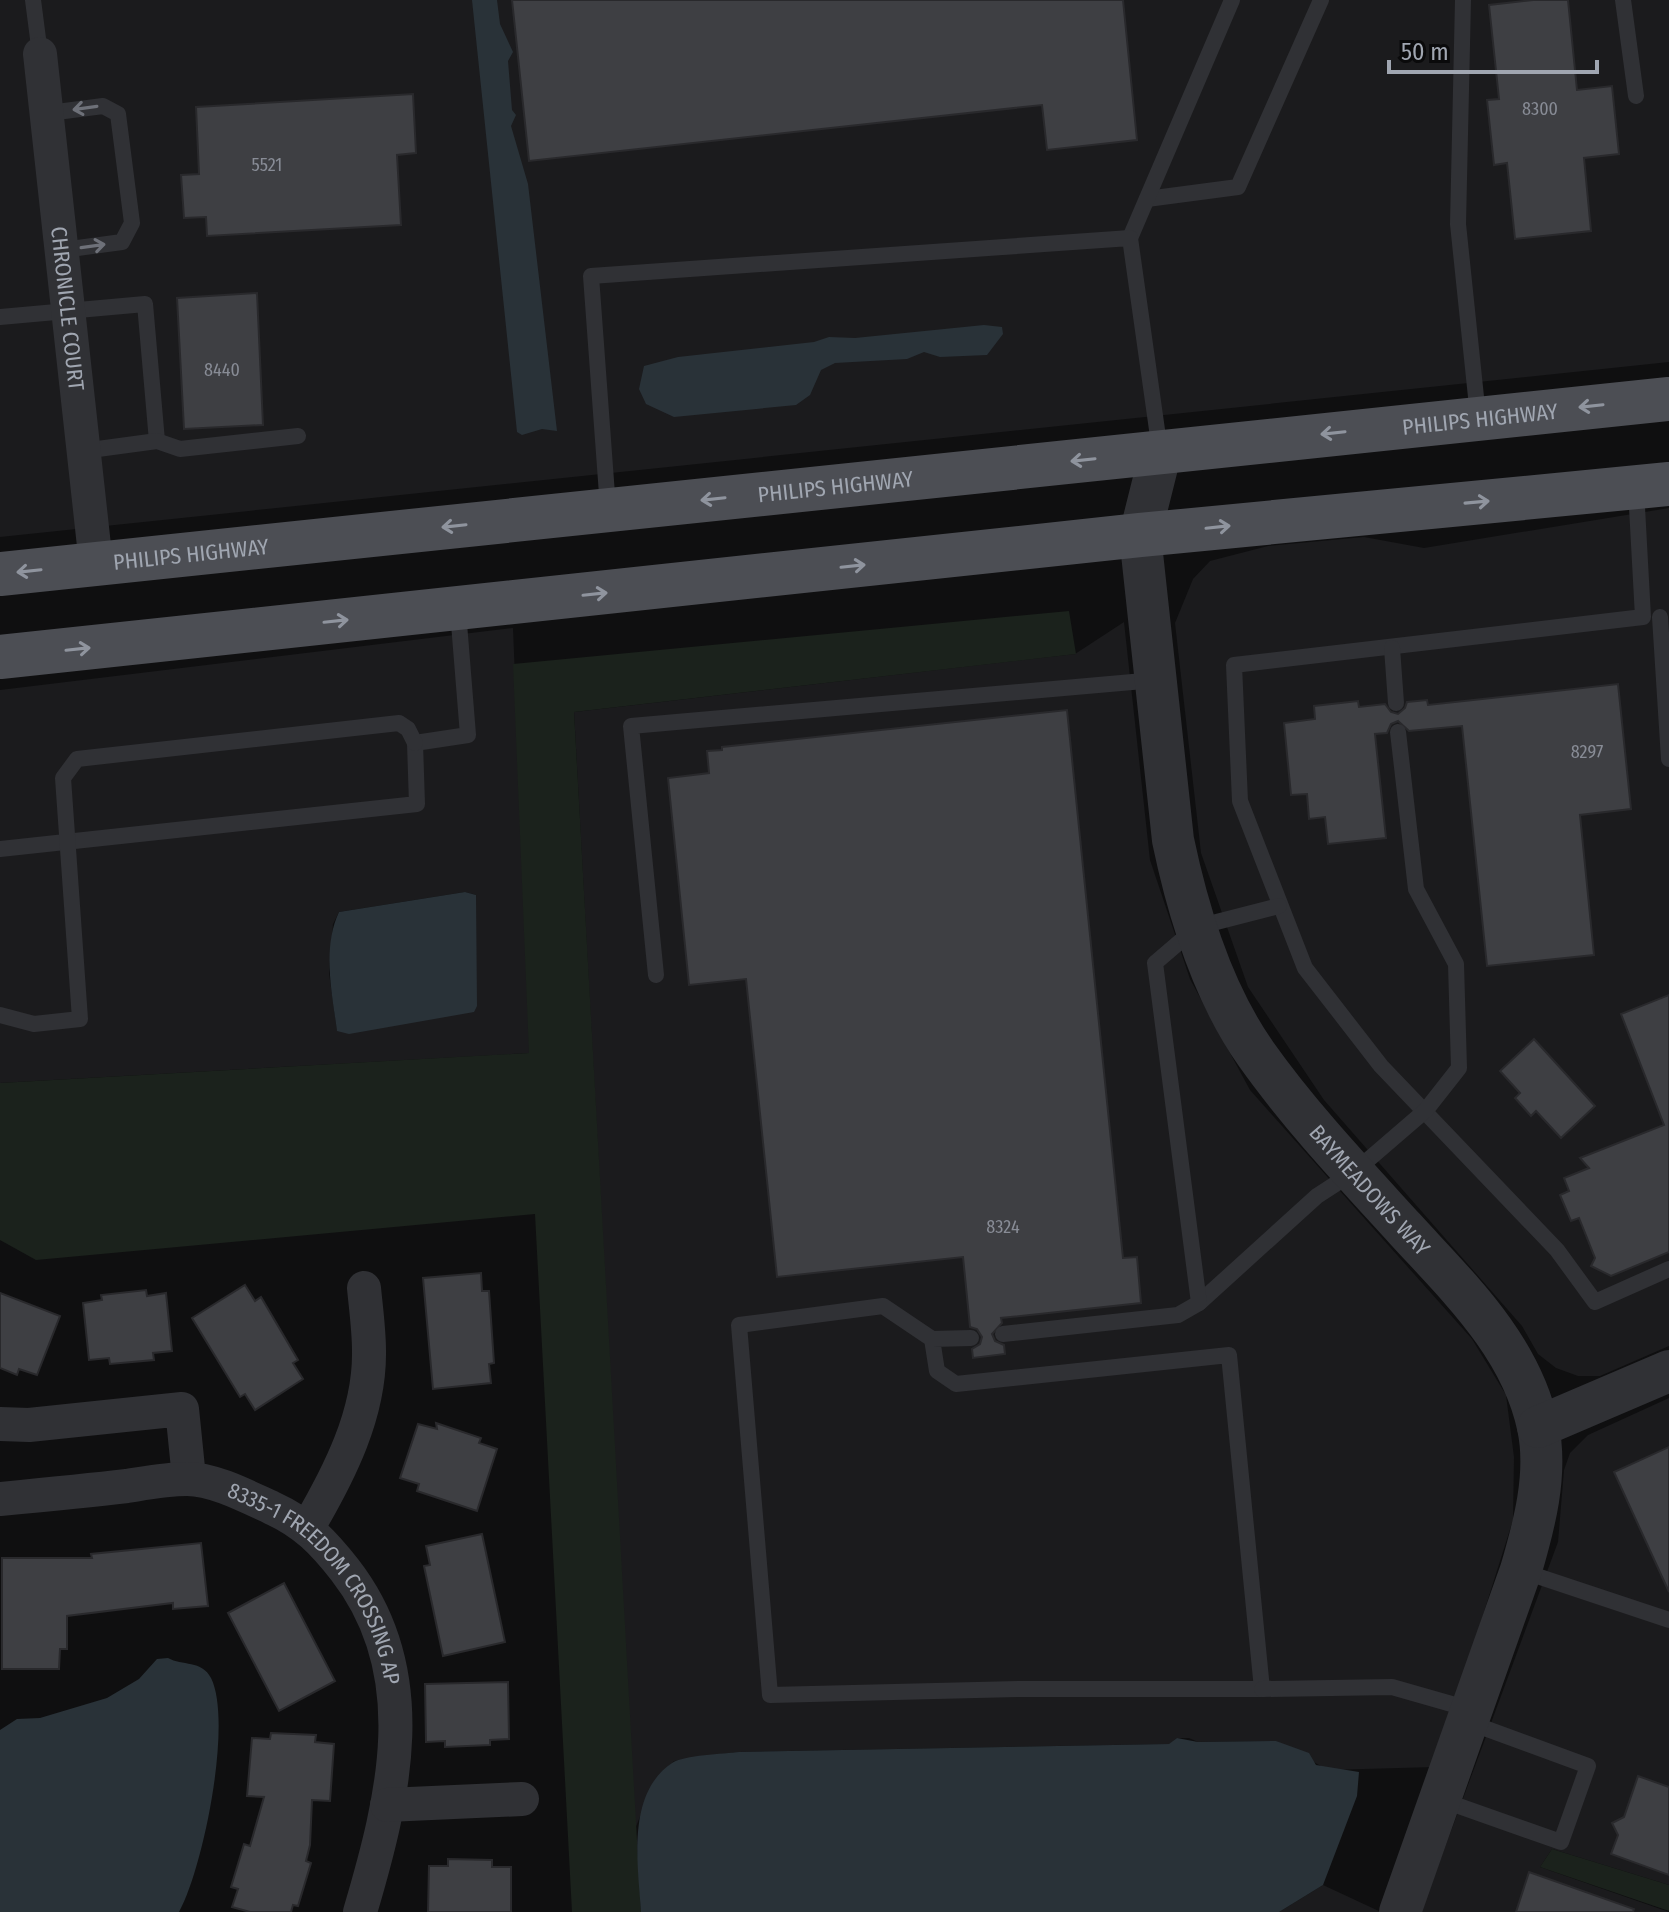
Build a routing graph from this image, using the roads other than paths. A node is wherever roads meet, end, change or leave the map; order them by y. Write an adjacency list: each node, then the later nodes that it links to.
1 (33, 0): 6 (lane)
2 (1232, 0): 9 (lane)
3 (1321, 0): 9 (lane)
4 (1463, 0): 15 (lane)
5 (1623, 0): 7 (lane)
6 (40, 54): 8 (street, CHRONICLE COURT)
7 (1636, 96)
8 (49, 113): 11 (street, CHRONICLE COURT); 11 (lane, one-way to 8)
9 (1147, 199): 10 (lane)
10 (1130, 238): 19 (lane); 21 (lane)
11 (63, 250): 12 (street, CHRONICLE COURT)
12 (68, 312): 13 (lane); 17 (lane); 18 (street, CHRONICLE COURT)
13 (0, 317)
14 (1669, 399): 15 (main road, PHILIPS HIGHWAY, one-way to 15)
15 (1478, 418): 19 (main road, PHILIPS HIGHWAY, one-way to 19)
16 (298, 436): 17 (lane)
17 (157, 441): 18 (lane)
18 (83, 451): 23 (street, CHRONICLE COURT)
19 (1161, 451): 21 (main road, PHILIPS HIGHWAY, one-way to 21); 22 (street, BAYMEADOWS WAY)
20 (1652, 485): 22 (main road, one-way to 20); 26 (lane)
21 (608, 510): 23 (main road, PHILIPS HIGHWAY, one-way to 23)
22 (1140, 535): 25 (main road, one-way to 22); 30 (street, BAYMEADOWS WAY)
23 (96, 564): 24 (main road, PHILIPS HIGHWAY, one-way to 24)
24 (0, 574)
25 (458, 608): 29 (main road, one-way to 25); 33 (lane)
26 (1643, 617): 27 (lane); 28 (lane)
27 (1665, 617): 34 (lane)
28 (1392, 648): 31 (lane); 37 (lane)
29 (0, 657)
30 (1156, 680): 38 (street, BAYMEADOWS WAY); 39 (lane)
31 (1396, 703)
32 (1398, 732): 41 (lane)
33 (415, 743): 35 (lane); 35 (lane)
34 (1669, 759)
35 (66, 843): 36 (lane); 40 (lane)
36 (0, 849)
37 (1279, 906): 38 (lane); 41 (lane)
38 (1197, 927): 42 (street, BAYMEADOWS WAY); 45 (lane)
39 (656, 975)
40 (0, 1015)
41 (1426, 1110): 42 (lane); 43 (lane)
42 (1354, 1172): 45 (lane); 51 (street, BAYMEADOWS WAY)
43 (1669, 1269)
44 (364, 1288): 54 (street)
45 (1199, 1303): 46 (lane)
46 (1003, 1334)
47 (971, 1338): 48 (lane)
48 (932, 1339): 57 (lane); 57 (lane)
49 (1669, 1371): 51 (street)
50 (0, 1424): 52 (street)
51 (1538, 1427): 55 (street, BAYMEADOWS WAY)
52 (189, 1478): 53 (street, 8335-1 FREEDOM CROSSING AP); 54 (street, 8335-1 FREEDOM CROSSING AP)
53 (0, 1499)
54 (308, 1527): 61 (street, 8335-1 FREEDOM CROSSING AP)
55 (1521, 1570): 56 (lane); 58 (street, BAYMEADOWS WAY)
56 (1669, 1620)
57 (1262, 1689): 58 (lane)
58 (1469, 1716): 60 (street, BAYMEADOWS WAY); 60 (lane)
59 (522, 1799): 61 (street)
60 (1439, 1799): 63 (street, BAYMEADOWS WAY)
61 (387, 1805): 62 (street, 8335-1 FREEDOM CROSSING AP)
62 (360, 1912)
63 (1400, 1912)

